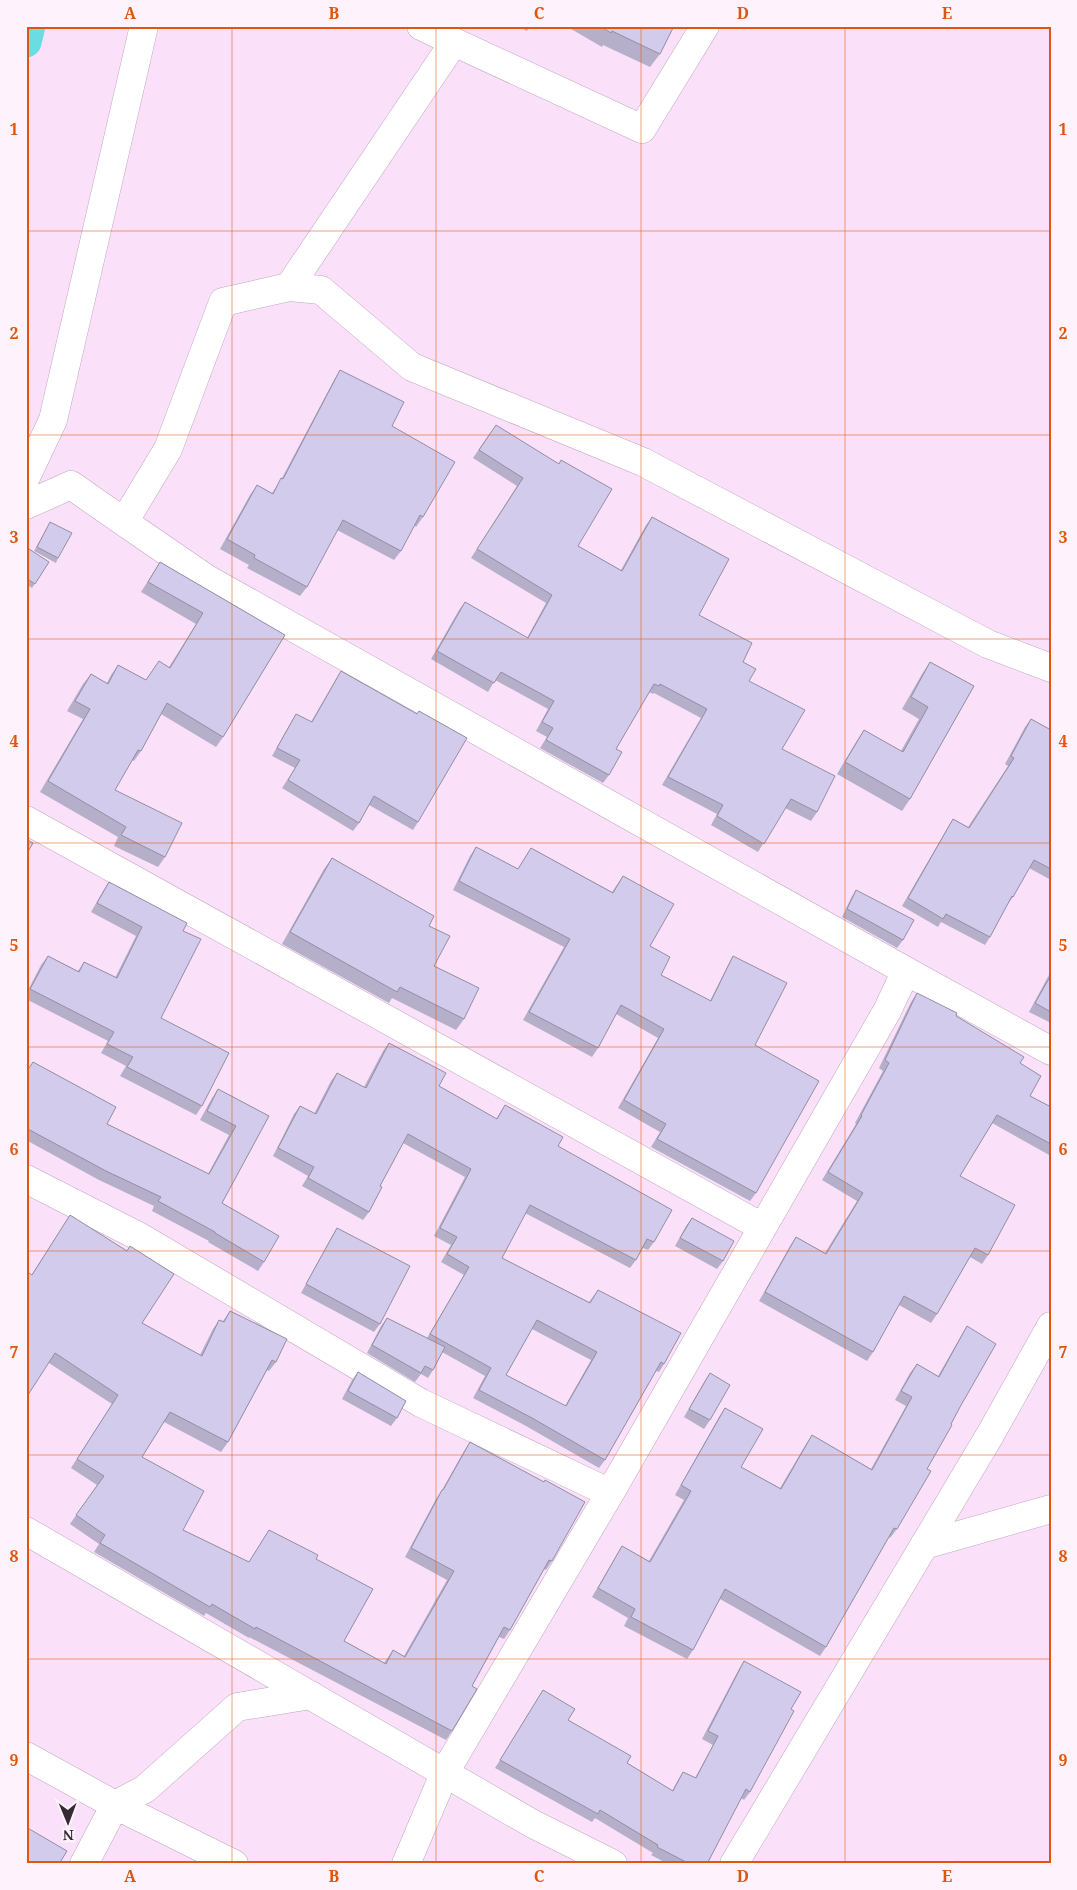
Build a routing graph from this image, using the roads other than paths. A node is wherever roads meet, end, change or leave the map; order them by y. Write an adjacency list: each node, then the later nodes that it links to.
1 (144, 26): 6 (street)
2 (422, 26): 4 (street)
3 (705, 26): 4 (street)
4 (454, 42): 5 (street)
5 (289, 287): 8 (street); 9 (street)
6 (26, 477)
7 (26, 505): 8 (street)
8 (124, 522): 11 (street)
9 (1051, 668)
10 (26, 820): 14 (street)
11 (906, 972): 12 (street); 14 (street)
12 (1051, 1051)
13 (26, 1179): 16 (street)
14 (762, 1227): 16 (street)
15 (1051, 1326): 19 (street)
16 (610, 1493): 22 (street)
17 (1051, 1509): 19 (street)
18 (26, 1531): 20 (street)
19 (924, 1545): 28 (street)
20 (311, 1695): 22 (street); 23 (street)
21 (26, 1756): 23 (street)
22 (445, 1772): 26 (street); 27 (street)
23 (115, 1805): 24 (street); 25 (street)
24 (84, 1864)
25 (234, 1864)
26 (406, 1864)
27 (613, 1864)
28 (734, 1864)

